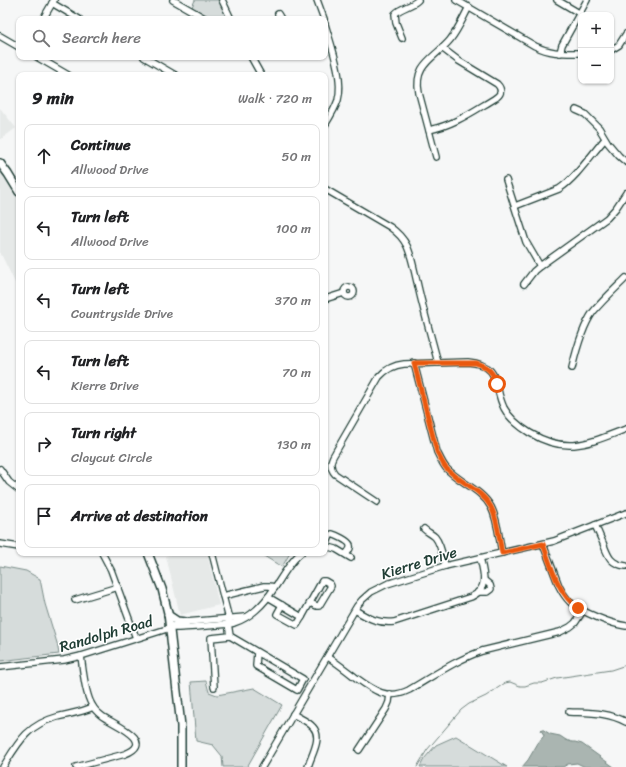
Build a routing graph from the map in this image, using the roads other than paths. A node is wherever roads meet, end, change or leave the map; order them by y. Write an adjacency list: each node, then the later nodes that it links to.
1 (173, 0): 15 (street)
2 (222, 0): 16 (street)
3 (317, 0): 17 (street)
4 (418, 0): 21 (street)
5 (456, 0): 9 (street)
6 (557, 0): 10 (street)
7 (587, 0): 11 (street)
8 (53, 1): 13 (street); 14 (street)
9 (469, 7): 23 (street); 25 (street)
10 (578, 12)
11 (580, 12)
12 (578, 15): 25 (street)
13 (45, 16)
14 (75, 16)
15 (201, 16)
16 (230, 16)
17 (323, 16)
18 (626, 34): 24 (street)
19 (0, 36): 22 (street)
20 (328, 36): 34 (street)
21 (402, 38)
22 (16, 45)
23 (442, 48): 35 (street); 35 (street)
24 (614, 48)
25 (560, 53): 26 (street)
26 (578, 53)
27 (42, 60): 30 (street)
28 (149, 60): 31 (street)
29 (253, 60): 32 (street)
30 (63, 72)
31 (170, 72)
32 (259, 72)
33 (576, 110): 36 (street)
34 (328, 120)
35 (428, 130): 37 (street)
36 (605, 139): 38 (street); 44 (street)
37 (436, 157)
38 (626, 162)
39 (0, 163): 41 (main road)
40 (506, 180): 44 (street)
41 (16, 187)
42 (328, 191): 51 (street)
43 (626, 192): 45 (street)
44 (515, 206): 45 (street)
45 (540, 266): 47 (street)
46 (626, 278): 52 (street)
47 (524, 284)
48 (344, 294): 49 (street)
49 (328, 298)
50 (414, 363): 51 (street); 56 (street); 65 (street)
51 (438, 363): 53 (street)
52 (572, 368)
53 (626, 429)
54 (0, 470): 55 (street)
55 (16, 488)
56 (377, 502)
57 (626, 513): 58 (street, Kierre Drive)
58 (595, 525): 62 (street, Kierre Drive); 74 (street)
59 (424, 529): 73 (street)
60 (328, 540): 66 (street)
61 (0, 544): 63 (street)
62 (543, 544): 65 (street, Kierre Drive); 85 (street)
63 (16, 547)
64 (328, 547): 66 (street)
65 (502, 553): 72 (street, Kierre Drive)
66 (346, 554): 71 (street)
67 (104, 556): 76 (street)
68 (149, 556): 86 (main road)
69 (213, 556): 79 (street)
70 (297, 556): 77 (street, Randolph Road)
71 (351, 558)
72 (480, 558): 73 (street, Kierre Drive); 75 (street)
73 (445, 566): 84 (street, Kierre Drive)
74 (626, 566)
75 (484, 580): 78 (street); 78 (street)
76 (118, 587): 81 (street); 93 (street)
77 (275, 587): 79 (street); 80 (street, Randolph Road)
78 (478, 592): 84 (street)
79 (223, 596): 88 (street)
80 (268, 597): 83 (street); 88 (street, Randolph Road)
81 (75, 600)
82 (310, 603): 87 (street)
83 (282, 605): 87 (street); 87 (street)
84 (355, 610): 96 (street, Kierre Drive)
85 (583, 610): 90 (street); 99 (street)
86 (168, 615): 89 (main road); 91 (main road)
87 (302, 617)
88 (228, 621): 89 (street, Randolph Road); 91 (street, Randolph Road); 92 (street)
89 (186, 622): 91 (street, Randolph Road)
90 (626, 626)
91 (170, 628): 93 (street, Randolph Road); 107 (main road)
92 (230, 636): 94 (street); 98 (street)
93 (136, 638): 95 (street, Randolph Road)
94 (257, 652): 94 (street)
95 (81, 656): 97 (street, Randolph Road); 100 (street)
96 (328, 657): 99 (street); 102 (street, Kierre Drive)
97 (0, 667)
98 (214, 687)
99 (390, 694): 104 (street)
100 (93, 707): 105 (street); 106 (street)
101 (569, 712): 103 (street)
102 (293, 714): 108 (street, Kierre Drive); 109 (street)
103 (626, 722)
104 (359, 750)
105 (3, 767)
106 (76, 767)
107 (181, 767)
108 (262, 767)
109 (308, 767)

